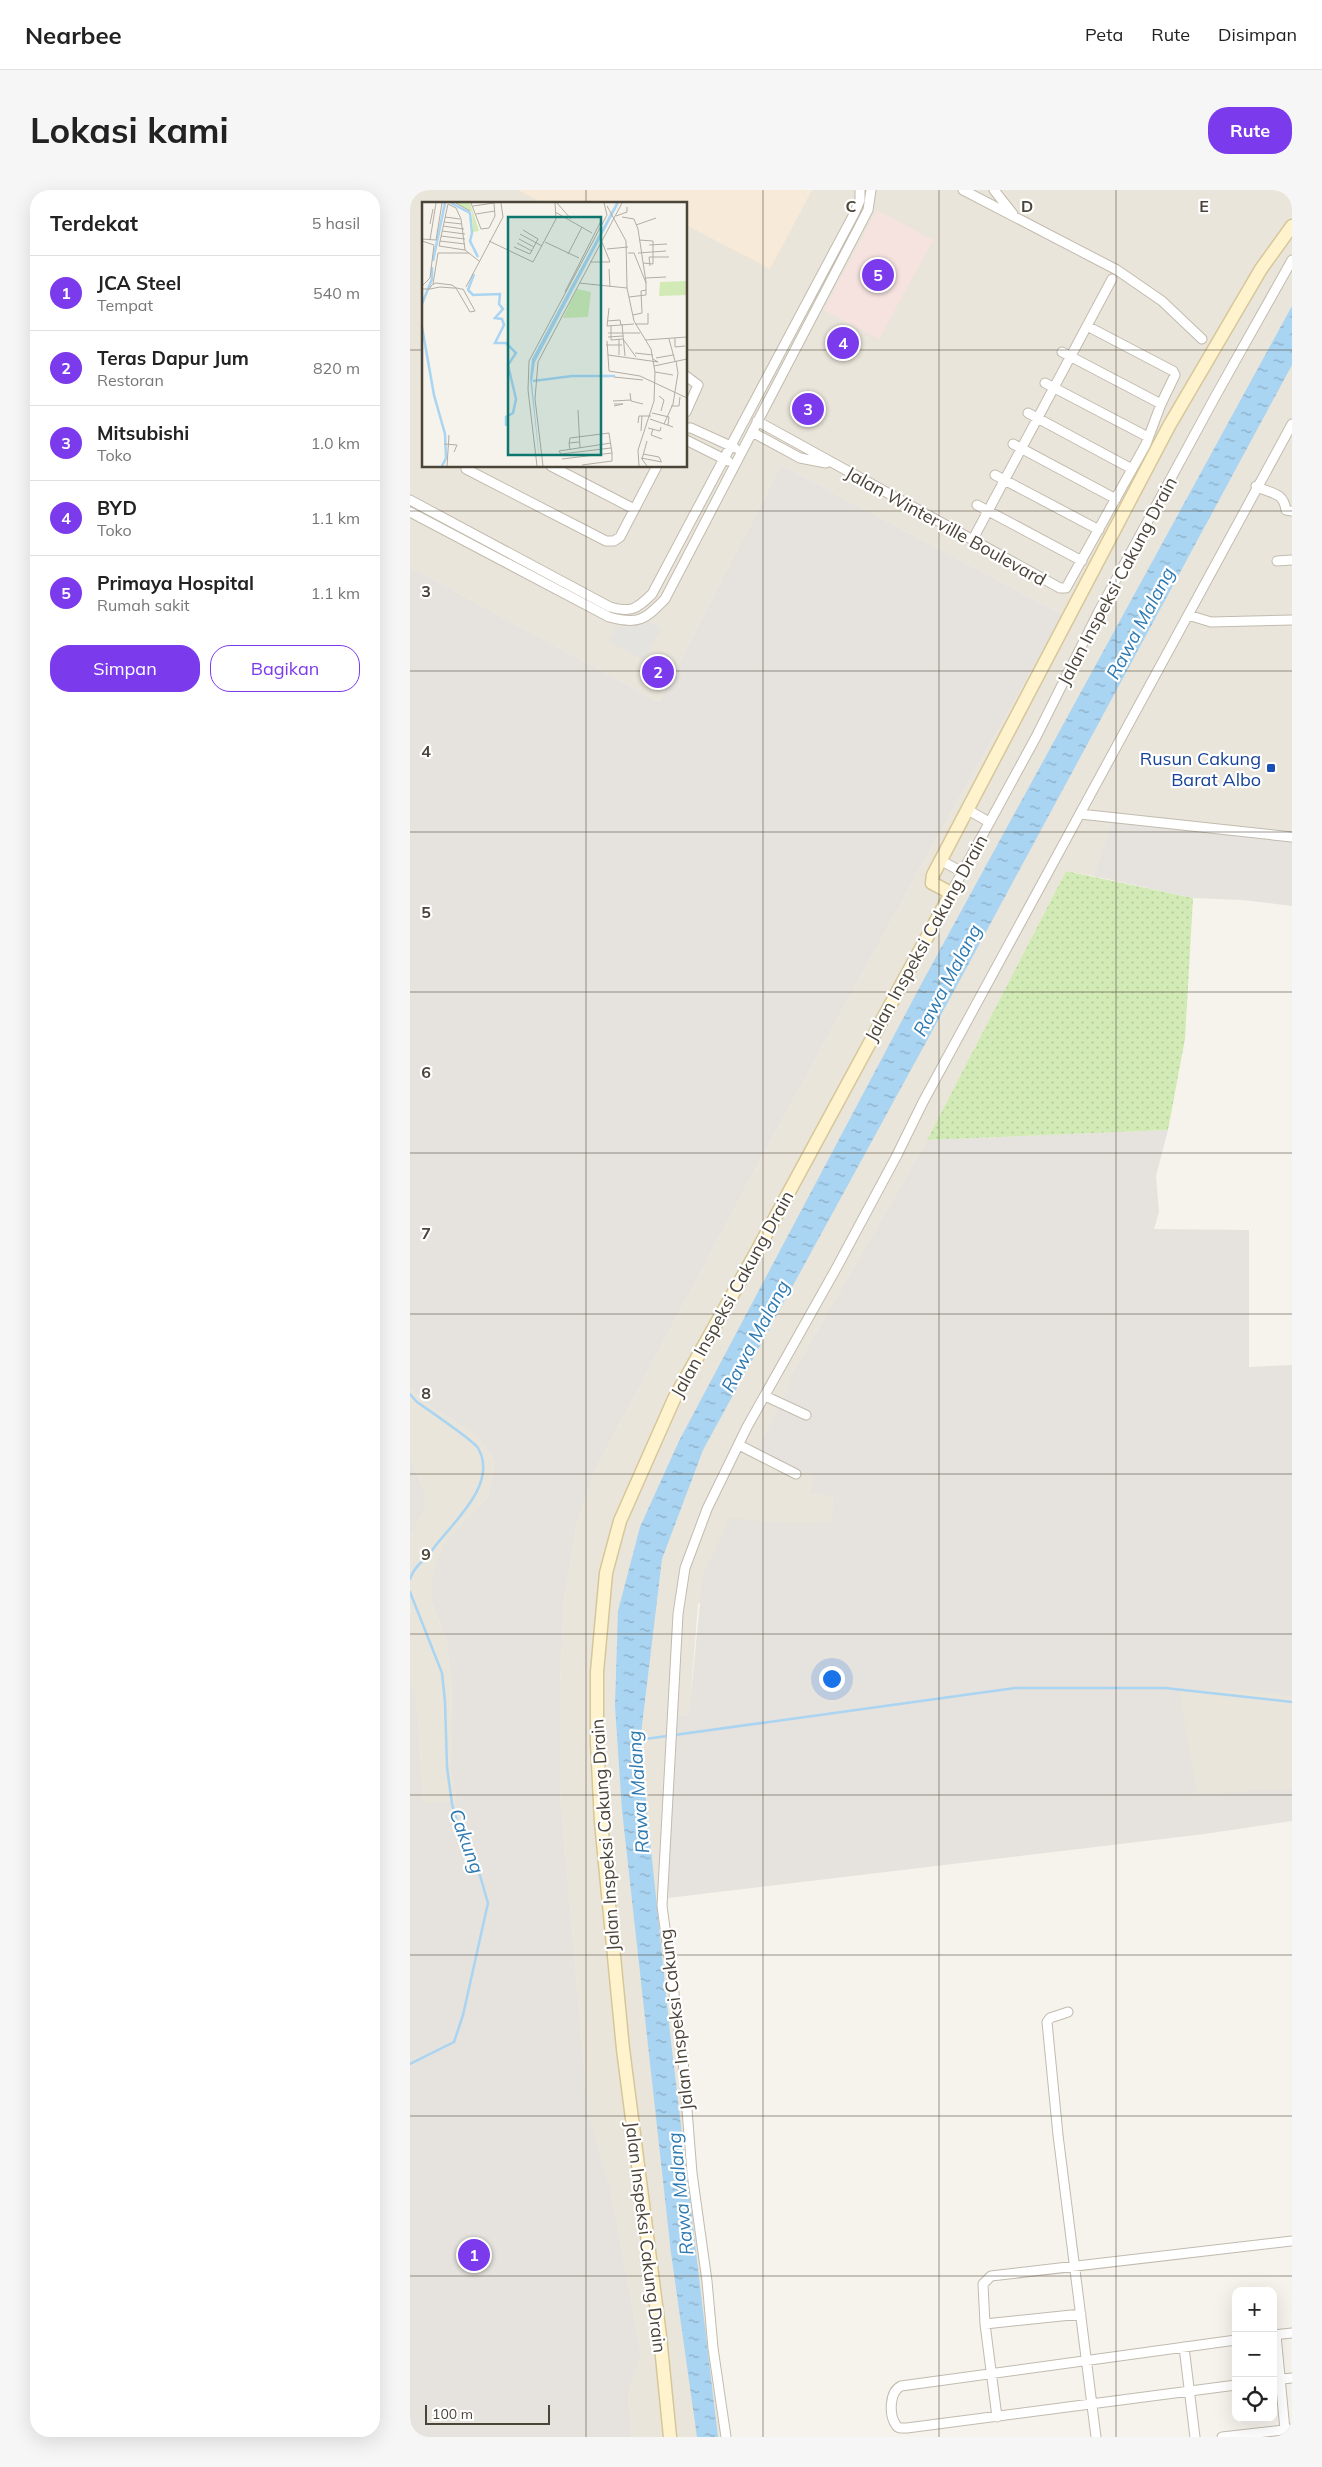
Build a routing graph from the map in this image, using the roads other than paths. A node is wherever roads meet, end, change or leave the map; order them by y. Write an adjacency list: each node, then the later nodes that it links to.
1 (860, 190): 24 (street)
2 (962, 190): 5 (street)
3 (994, 190): 5 (street)
4 (874, 192): 18 (street)
5 (1015, 217): 10 (street)
6 (1292, 226): 54 (street)
7 (1292, 260): 56 (street, Jalan Inspeksi Cakung Drain)
8 (1112, 279): 9 (street)
9 (1087, 326): 11 (street); 14 (street)
10 (1202, 339)
11 (1066, 354): 13 (street); 14 (street)
12 (688, 377): 15 (street)
13 (1050, 385): 17 (street); 22 (street)
14 (1161, 404): 22 (street)
15 (688, 408)
16 (1028, 413): 17 (street)
17 (1037, 418): 25 (street); 33 (street)
18 (757, 422): 21 (street); 29 (street)
19 (1292, 424): 37 (street)
20 (688, 428): 24 (street)
21 (752, 432): 26 (street); 29 (street)
22 (1148, 437): 33 (street)
23 (688, 441): 27 (street)
24 (731, 446): 26 (street); 27 (street)
25 (1017, 446): 36 (street); 39 (street)
26 (742, 452): 28 (street)
27 (725, 459): 28 (street); 41 (street)
28 (735, 464): 46 (street)
29 (832, 464): 48 (street, Jalan Winterville Boulevard)
30 (555, 468): 42 (street)
31 (653, 468): 42 (street)
32 (466, 469): 34 (street)
33 (1132, 469): 39 (street)
34 (479, 470): 42 (street)
35 (995, 475): 36 (street)
36 (1004, 480): 43 (street); 47 (street)
37 (1256, 486): 44 (street); 52 (street)
38 (410, 500): 41 (street)
39 (1116, 500): 47 (street)
40 (978, 505): 43 (street)
41 (429, 510): 46 (street)
42 (634, 510)
43 (988, 510): 48 (street); 50 (street)
44 (1292, 511)
45 (410, 512): 46 (street)
46 (424, 519)
47 (1099, 530): 50 (street)
48 (973, 539): 50 (street, Jalan Winterville Boulevard)
49 (1292, 560): 51 (street)
50 (1082, 561)
51 (1277, 562)
52 (1188, 615): 53 (street); 55 (street)
53 (1292, 620)
54 (968, 810): 56 (street); 58 (street)
55 (1080, 814): 57 (street); 61 (street)
56 (989, 822): 59 (street, Jalan Inspeksi Cakung Drain)
57 (1292, 836)
58 (942, 861): 59 (street); 60 (street)
59 (962, 872): 60 (street, Jalan Inspeksi Cakung Drain)
60 (951, 893): 83 (street, Jalan Inspeksi Cakung Drain)
61 (765, 1396): 62 (street); 63 (street)
62 (806, 1415)
63 (739, 1445): 64 (street); 84 (street, Jalan Inspeksi Cakung)
64 (796, 1474)
65 (1068, 2012): 67 (street)
66 (1292, 2241): 67 (street)
67 (1076, 2267): 68 (street); 69 (street)
68 (1081, 2314): 69 (street); 74 (street)
69 (986, 2324): 75 (street)
70 (1292, 2333): 71 (street)
71 (1277, 2335)
72 (1232, 2341): 73 (street)
73 (1184, 2347): 74 (street); 79 (street)
74 (1086, 2360): 75 (street); 80 (street)
75 (992, 2374): 81 (street); 81 (street)
76 (1292, 2378): 77 (street)
77 (1277, 2380): 82 (street)
78 (1232, 2386): 79 (street)
79 (1190, 2391): 80 (street); 86 (street)
80 (1091, 2404): 81 (street); 85 (street)
81 (997, 2417)
82 (1289, 2430): 87 (street)
83 (670, 2437)
84 (726, 2437)
85 (1096, 2437)
86 (1195, 2437)
87 (1222, 2437)

